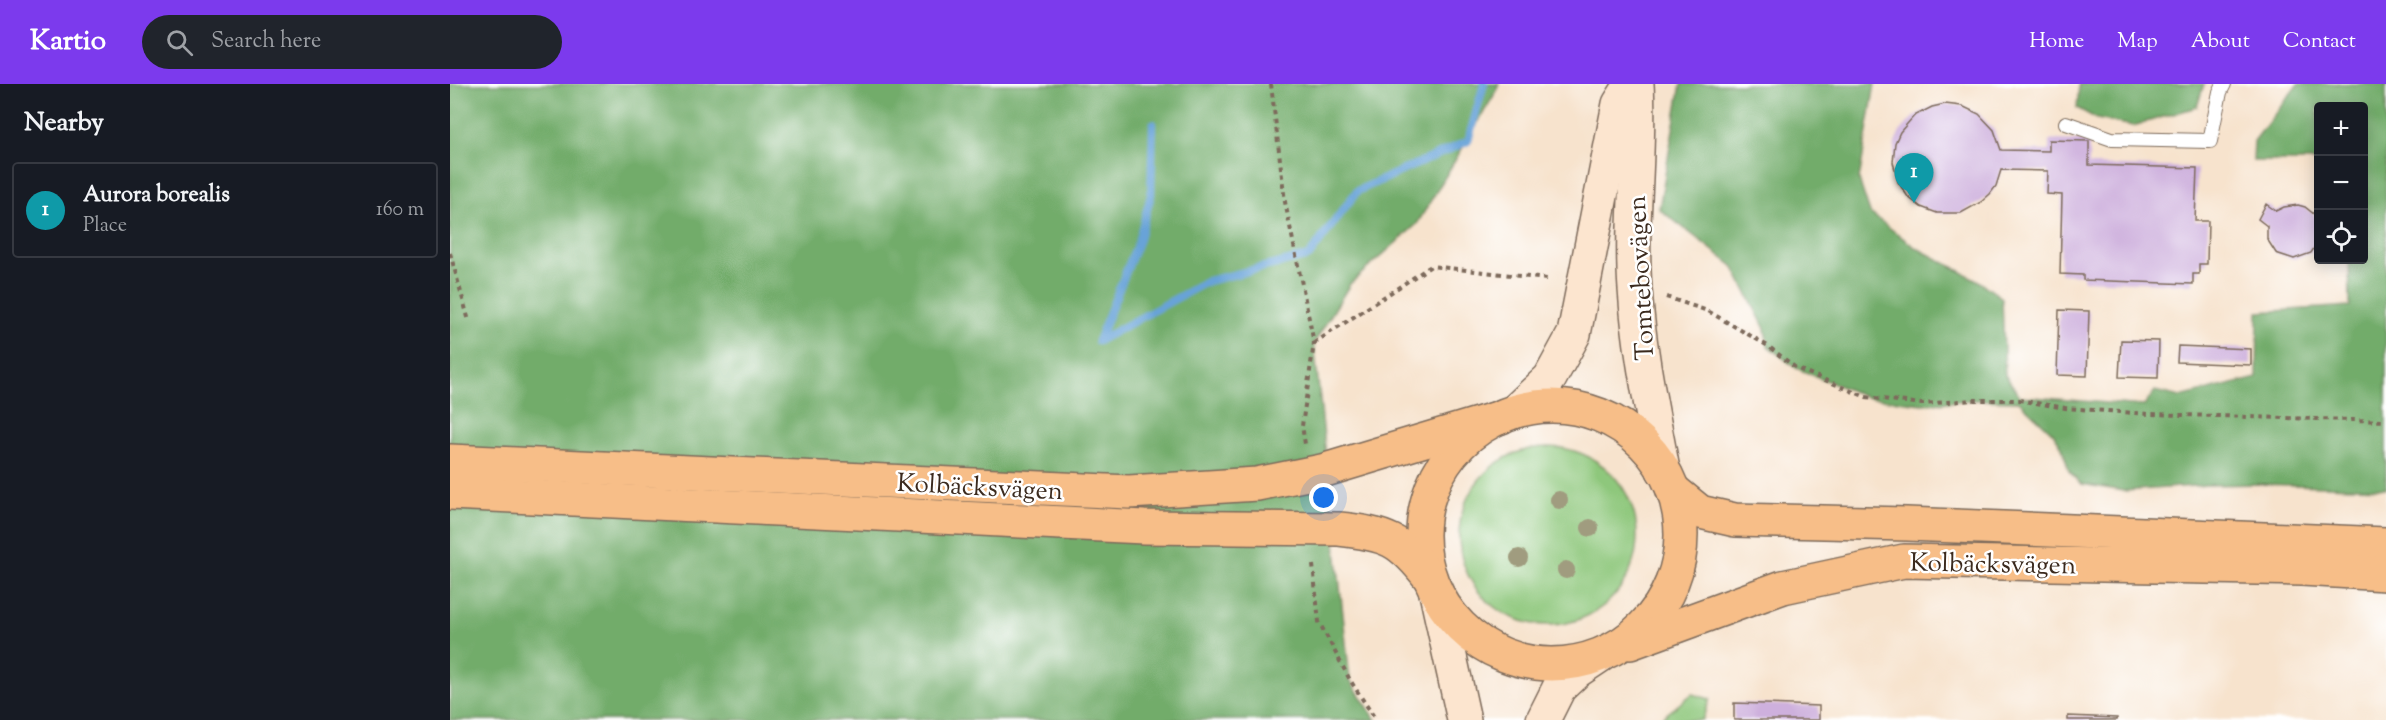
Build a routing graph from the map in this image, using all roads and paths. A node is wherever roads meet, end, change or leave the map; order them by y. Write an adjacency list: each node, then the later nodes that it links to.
1 (1271, 84): 9 (path)
2 (1635, 84): 10 (main road, Tomtebovägen); 14 (main road, Tomtebovägen)
3 (2224, 84): 4 (lane)
4 (2066, 123)
5 (450, 252): 8 (path)
6 (1547, 279): 9 (path)
7 (1663, 295): 11 (path)
8 (469, 321)
9 (1314, 343): 12 (path)
10 (1508, 414): 13 (highway, Kolbäcksvägen); 14 (highway); 19 (highway)
11 (2386, 421)
12 (1306, 451)
13 (450, 461)
14 (1668, 480): 16 (highway, Kolbäcksvägen); 20 (highway)
15 (450, 494): 19 (highway, Kolbäcksvägen)
16 (2386, 544)
17 (1313, 565): 21 (path)
18 (2386, 574): 20 (highway, Kolbäcksvägen)
19 (1433, 585): 20 (highway, Kolbäcksvägen); 22 (main road)
20 (1607, 652): 23 (main road)
21 (1376, 720)
22 (1464, 720)
23 (1543, 720)

